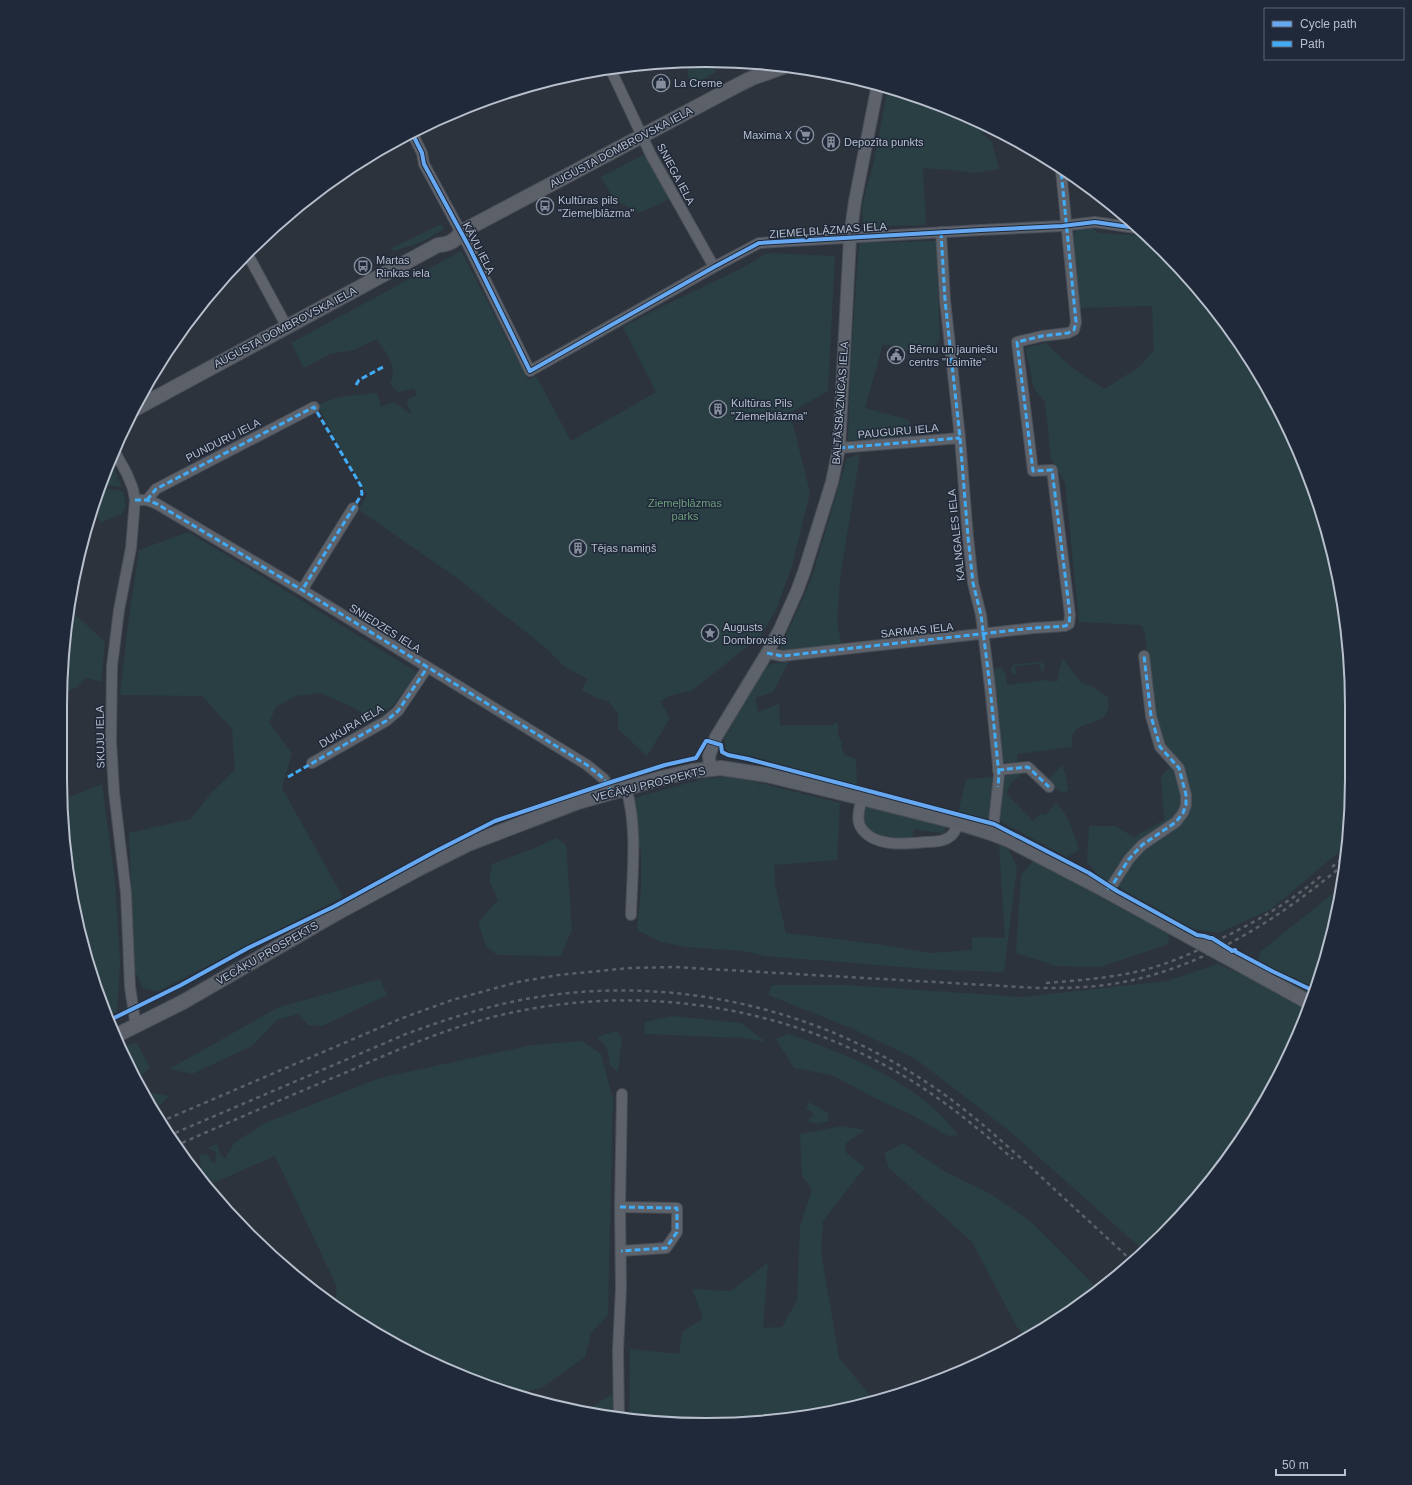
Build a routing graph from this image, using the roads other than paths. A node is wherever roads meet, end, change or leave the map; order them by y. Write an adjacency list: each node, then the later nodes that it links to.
1 (773, 70): 4 (main road, AUGUSTA DOMBROVSKA IELA)
2 (613, 74): 4 (street, SNIEGA IELA)
3 (877, 91): 11 (street, BALTĀSBAZNĪCAS IELA)
4 (643, 136): 9 (main road, AUGUSTA DOMBROVSKA IELA); 13 (street, SNIEGA IELA)
5 (414, 138): 9 (street, KĀVU IELA)
6 (1061, 175): 7 (street)
7 (1066, 226): 8 (street, ZIEMEĻBLĀZMAS IELA); 10 (street, ZIEMEĻBLĀZMAS IELA); 25 (street, SARMAS IELA)
8 (1128, 227)
9 (461, 232): 14 (main road, AUGUSTA DOMBROVSKA IELA); 15 (street, KĀVU IELA)
10 (941, 232): 11 (street, ZIEMEĻBLĀZMAS IELA); 18 (street, KALNGALES IELA)
11 (850, 238): 13 (street, ZIEMEĻBLĀZMAS IELA); 19 (street, BALTĀSBAZNĪCAS IELA)
12 (250, 259): 14 (street)
13 (714, 267): 15 (street, ZIEMEĻBLĀZMAS IELA)
14 (287, 326): 16 (main road, AUGUSTA DOMBROVSKA IELA)
15 (530, 371)
16 (143, 405)
17 (314, 407): 22 (street, PUNDURU IELA)
18 (960, 438): 19 (street, PAUGURU IELA); 25 (street, KALNGALES IELA)
19 (839, 448): 26 (street, BALTĀSBAZNĪCAS IELA)
20 (118, 457): 21 (street, SKUJU IELA)
21 (135, 500): 22 (street, SNIEDZES IELA); 41 (street, SKUJU IELA)
22 (147, 500): 24 (street, SNIEDZES IELA)
23 (353, 508): 24 (street)
24 (302, 590): 28 (street, SNIEDZES IELA)
25 (983, 634): 26 (street, SARMAS IELA); 31 (street, KALNGALES IELA)
26 (767, 653): 30 (street, BALTĀSBAZNĪCAS IELA)
27 (1144, 656): 38 (street)
28 (427, 668): 29 (street, DUKURA IELA); 34 (street, SNIEDZES IELA)
29 (312, 763)
30 (710, 768): 33 (main road, VECĀĶU PROSPEKTS); 35 (main road, VECĀĶU PROSPEKTS)
31 (998, 770): 32 (street); 37 (street, KALNGALES IELA)
32 (1049, 787)
33 (626, 788): 34 (main road, VECĀĶU PROSPEKTS); 39 (street)
34 (612, 792): 41 (main road, VECĀĶU PROSPEKTS)
35 (862, 798): 36 (main road, VECĀĶU PROSPEKTS); 36 (street)
36 (958, 824): 37 (main road, VECĀĶU PROSPEKTS)
37 (991, 833): 38 (main road, VECĀĶU PROSPEKTS)
38 (1105, 890): 40 (main road, VECĀĶU PROSPEKTS)
39 (631, 915)
40 (1305, 1000)
41 (136, 1027): 42 (main road, VECĀĶU PROSPEKTS)
42 (120, 1034)
43 (622, 1094): 44 (street)
44 (620, 1207): 45 (street); 45 (street)
45 (621, 1251): 46 (street)
46 (619, 1412)

